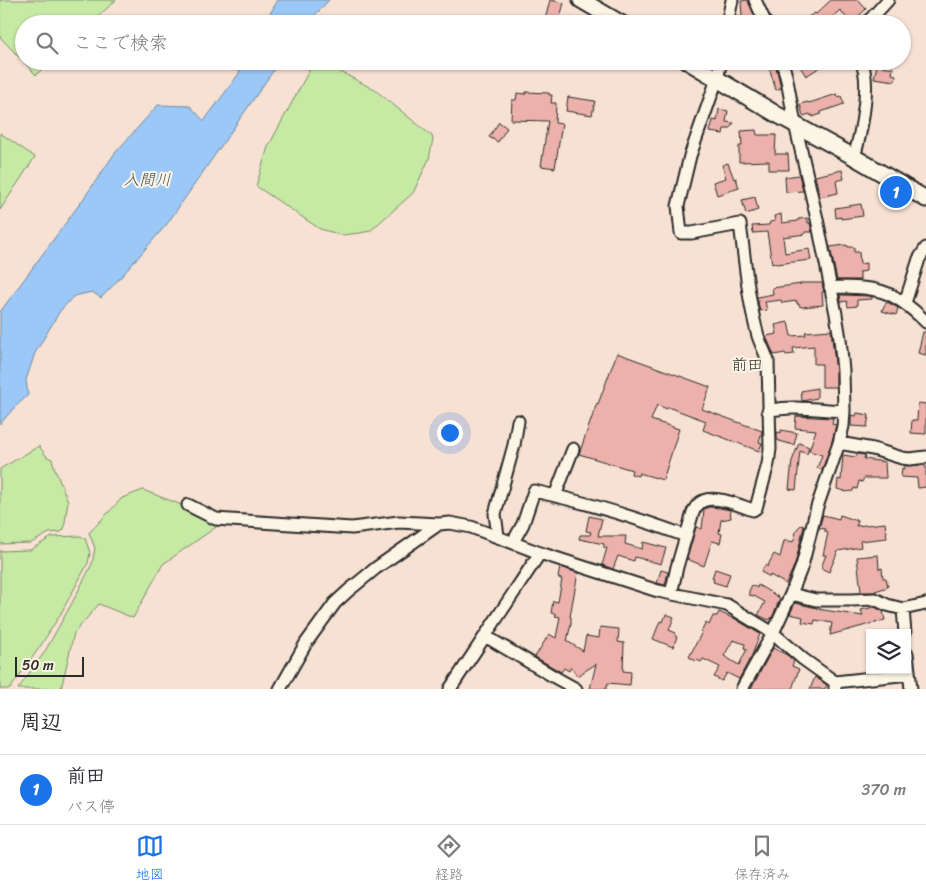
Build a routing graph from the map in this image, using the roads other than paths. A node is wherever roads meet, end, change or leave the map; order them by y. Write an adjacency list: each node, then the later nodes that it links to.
1 (581, 0): 5 (street)
2 (732, 0): 6 (street)
3 (754, 0): 7 (street)
4 (888, 0): 8 (street)
5 (607, 15)
6 (729, 15)
7 (762, 15)
8 (874, 15)
9 (702, 70): 13 (street)
10 (715, 70): 13 (street)
11 (785, 70): 14 (street)
12 (864, 70): 15 (street)
13 (712, 76): 14 (street); 21 (street)
14 (795, 124): 15 (street); 18 (street)
15 (854, 157): 16 (street)
16 (926, 199)
17 (926, 248): 19 (street)
18 (830, 287): 19 (street); 22 (street)
19 (905, 302): 20 (street)
20 (926, 322)
21 (768, 411): 22 (street); 31 (street)
22 (844, 411): 24 (street)
23 (518, 421): 30 (street)
24 (839, 443): 26 (street); 35 (street)
25 (574, 449): 27 (street)
26 (926, 458)
27 (555, 496): 31 (street); 32 (street)
28 (188, 505): 29 (street)
29 (439, 524): 30 (street); 43 (street)
30 (498, 536): 32 (street)
31 (686, 536): 34 (street)
32 (513, 542): 33 (street)
33 (540, 553): 34 (street); 40 (street)
34 (671, 594): 39 (street)
35 (791, 594): 37 (street); 39 (street)
36 (926, 604): 37 (street)
37 (903, 610): 38 (street)
38 (905, 629)
39 (772, 633): 42 (street); 46 (street)
40 (486, 636): 44 (street); 45 (street)
41 (909, 674): 42 (street); 47 (street)
42 (835, 686)
43 (280, 689)
44 (450, 689)
45 (576, 689)
46 (742, 689)
47 (911, 689)

